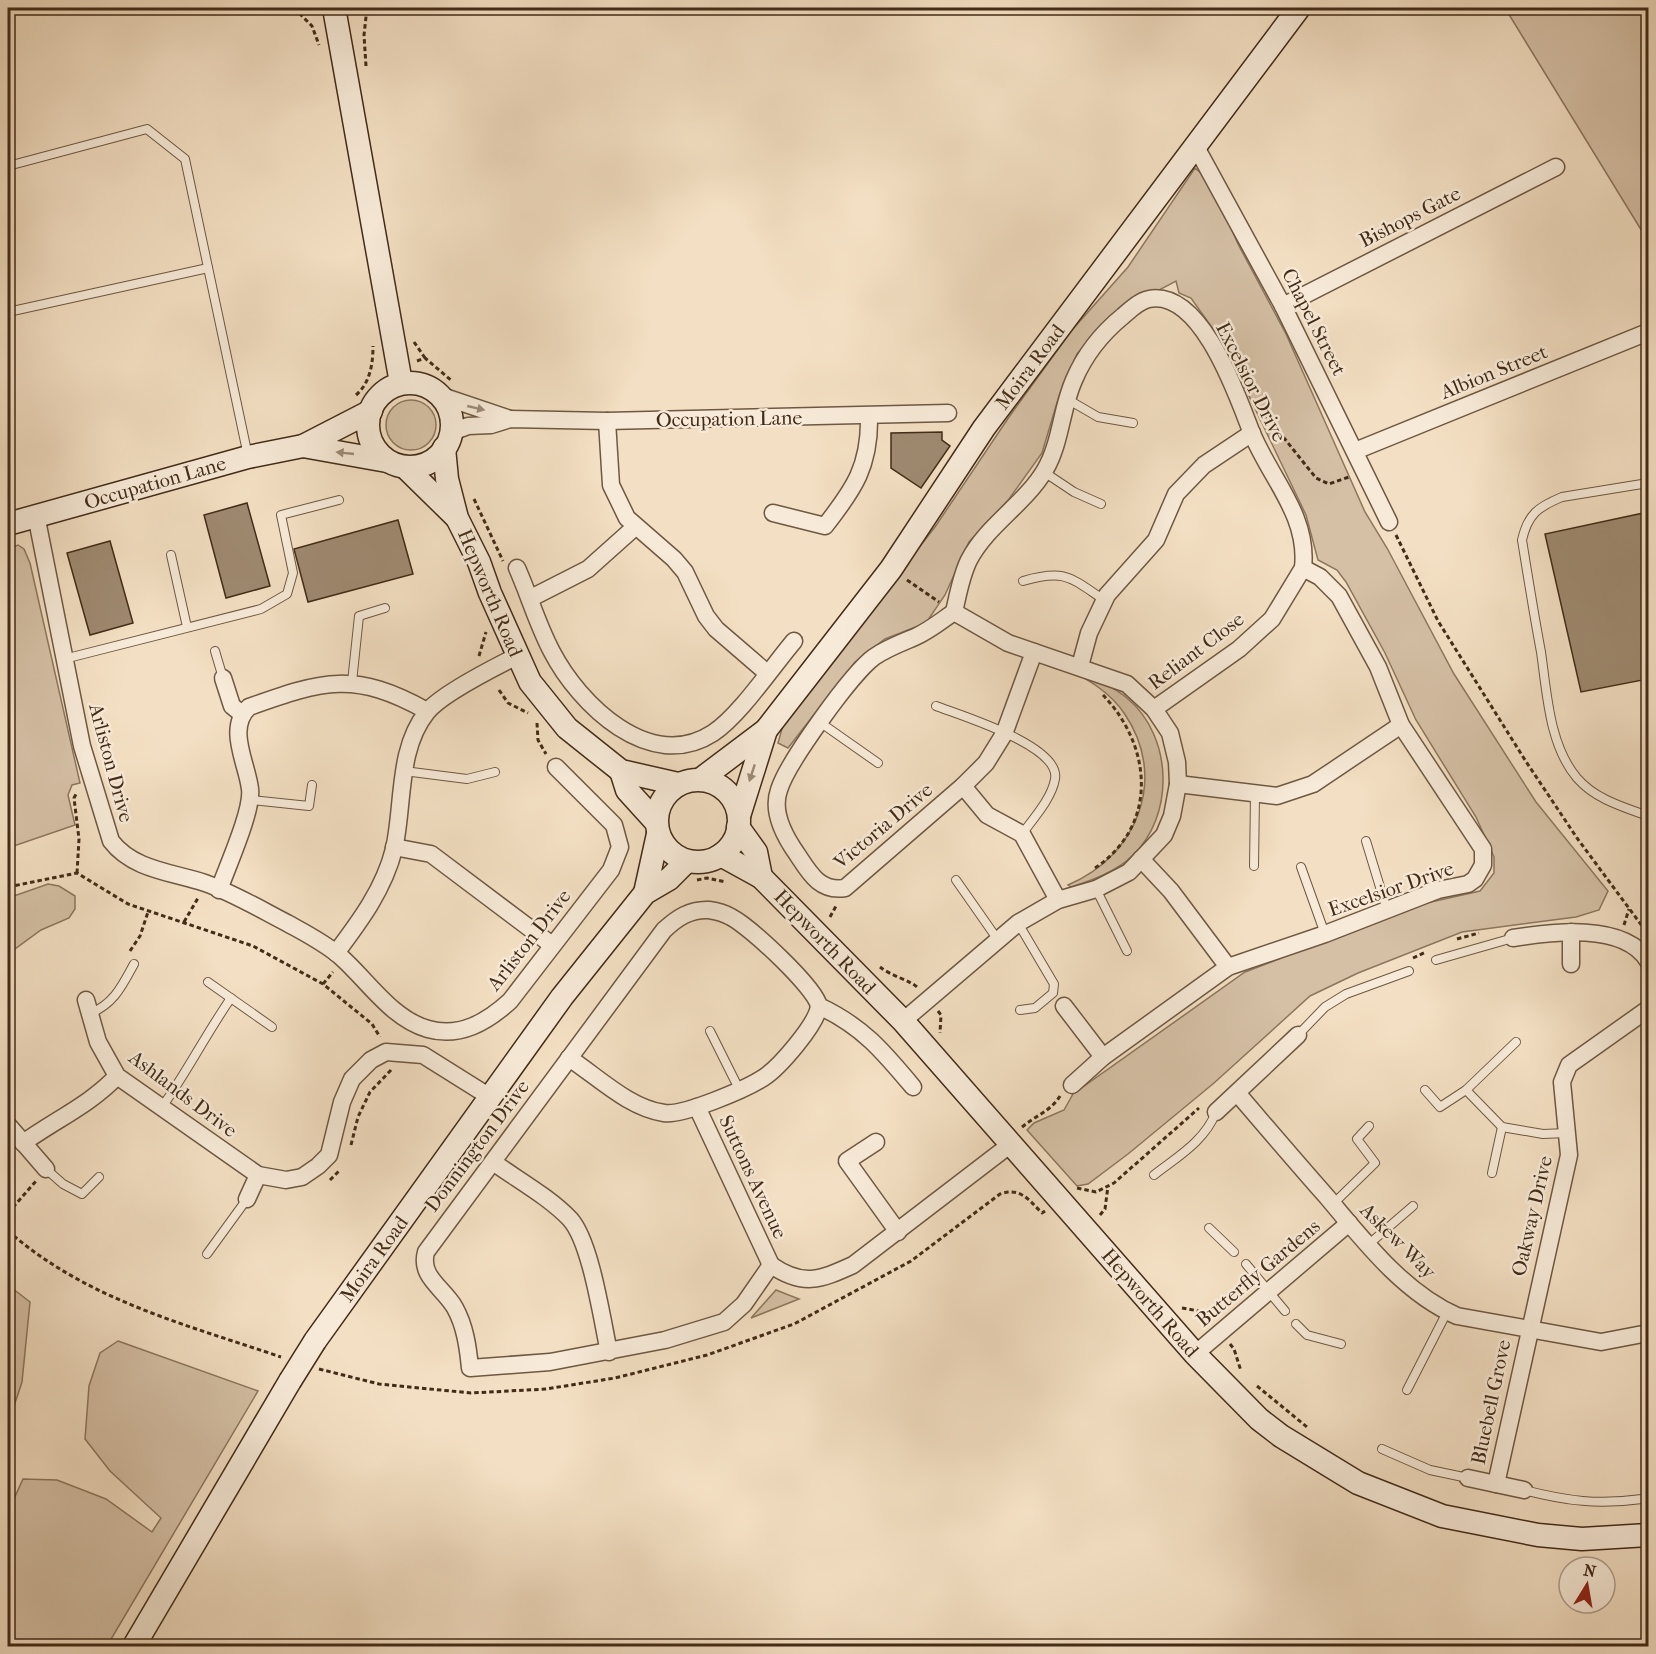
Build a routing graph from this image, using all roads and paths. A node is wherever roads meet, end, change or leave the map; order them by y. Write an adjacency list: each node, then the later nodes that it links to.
1 (294, 8): 4 (path)
2 (334, 8): 14 (street)
3 (1299, 8): 5 (street, Moira Road)
4 (321, 51)
5 (1195, 145): 9 (street, Chapel Street); 45 (street, Moira Road)
6 (8, 165): 8 (lane)
7 (1556, 167): 9 (street, Bishops Gate)
8 (208, 268): 10 (lane); 28 (lane)
9 (1283, 306): 27 (street, Chapel Street)
10 (8, 312)
11 (1648, 332): 27 (street, Albion Street)
12 (419, 360): 15 (path)
13 (372, 367): 17 (path)
14 (401, 383): 15 (street); 17 (street)
15 (450, 390): 21 (street, one-way to 21); 25 (street)
16 (1067, 398): 18 (street, Excelsior Drive); 23 (lane); 31 (street, Excelsior Drive)
17 (362, 404): 26 (street, Occupation Lane); 29 (street)
18 (1243, 410): 24 (street, Excelsior Drive); 30 (path)
19 (948, 413): 20 (street, Occupation Lane)
20 (869, 417): 22 (street, Occupation Lane); 36 (street)
21 (510, 419): 22 (street, Occupation Lane); 25 (street)
22 (607, 421): 41 (street)
23 (1133, 423)
24 (1252, 433): 44 (street, Excelsior Drive); 48 (street)
25 (447, 441): 29 (street); 38 (street, Hepworth Road)
26 (303, 446): 28 (street, Occupation Lane); 29 (street, Occupation Lane, one-way to 26)
27 (1355, 451): 30 (street, Chapel Street)
28 (248, 457): 37 (street, Occupation Lane)
29 (396, 464): 38 (street, Hepworth Road)
30 (1364, 469): 39 (street, Chapel Street)
31 (1044, 472): 35 (lane); 50 (street, Excelsior Drive)
32 (1648, 483): 86 (lane)
33 (470, 490): 43 (path)
34 (339, 500): 51 (lane)
35 (1101, 504)
36 (773, 513)
37 (36, 516): 40 (street, Occupation Lane); 56 (street, Arliston Drive)
38 (457, 518): 55 (street, Hepworth Road)
39 (1389, 521): 106 (path)
40 (8, 524)
41 (634, 527): 47 (street); 58 (street)
42 (171, 555): 51 (lane)
43 (512, 568): 47 (street)
44 (1303, 568): 64 (street, Reliant Close); 70 (street, Excelsior Drive)
45 (891, 569): 50 (path); 71 (street, Moira Road)
46 (1023, 581): 48 (lane)
47 (531, 598): 58 (street)
48 (1104, 600): 57 (street)
49 (384, 608): 60 (lane)
50 (954, 612): 54 (street); 69 (street, Victoria Drive)
51 (187, 627): 56 (lane)
52 (794, 641): 58 (street)
53 (215, 651): 59 (lane)
54 (1034, 652): 57 (street); 72 (street, Victoria Drive)
55 (517, 656): 65 (street); 76 (street, Hepworth Road)
56 (64, 659): 82 (street, Arliston Drive)
57 (1080, 666): 64 (street)
58 (767, 672)
59 (223, 678): 66 (street)
60 (352, 682): 65 (street); 66 (street)
61 (499, 690): 68 (path)
62 (1097, 691): 97 (path)
63 (936, 706): 72 (lane)
64 (1154, 709): 80 (street)
65 (427, 711): 75 (street)
66 (242, 714): 85 (street)
67 (541, 719): 68 (path)
68 (537, 723): 74 (path)
69 (820, 723): 73 (lane); 83 (street, Victoria Drive)
70 (1401, 725): 84 (street); 107 (street, Excelsior Drive)
71 (766, 730): 78 (street, Moira Road); 87 (street, Moira Road, one-way to 87)
72 (1004, 734): 83 (street, Victoria Drive); 89 (lane)
73 (878, 763)
74 (556, 767): 120 (street, Arliston Drive)
75 (404, 771): 77 (lane); 91 (street)
76 (621, 771): 79 (street, Hepworth Road); 88 (street, Hepworth Road)
77 (495, 772)
78 (701, 780): 79 (street); 87 (street)
79 (678, 784): 88 (street)
80 (1178, 784): 84 (street); 93 (street)
81 (312, 785): 85 (lane)
82 (93, 786): 98 (path); 102 (street, Arliston Drive)
83 (963, 786): 89 (street)
84 (1255, 795): 94 (lane)
85 (251, 801): 102 (street)
86 (1648, 816)
87 (739, 822): 92 (street); 99 (street, Hepworth Road)
88 (657, 828): 96 (street); 104 (street, Moira Road)
89 (1022, 834): 105 (street)
90 (1366, 841): 107 (lane)
91 (394, 847): 120 (street); 123 (street)
92 (721, 855): 96 (street); 99 (street, Hepworth Road)
93 (1140, 859): 103 (street); 130 (street)
94 (1254, 866)
95 (1301, 867): 115 (lane)
96 (690, 871): 101 (path); 104 (street, Moira Road)
97 (1090, 871)
98 (77, 873)
99 (761, 877): 140 (street, Hepworth Road)
100 (956, 880): 118 (lane)
101 (734, 886)
102 (212, 887): 109 (path); 123 (street, Arliston Drive)
103 (1096, 889): 105 (street); 122 (lane)
104 (645, 893): 154 (street, Moira Road)
105 (1058, 900): 110 (street)
106 (1629, 909): 112 (path); 116 (path)
107 (1388, 910): 115 (street, Excelsior Drive)
108 (830, 917): 111 (path)
109 (184, 922)
110 (1018, 923): 118 (street); 139 (lane)
111 (838, 924)
112 (1622, 929)
113 (1490, 932): 119 (path)
114 (1571, 932): 117 (street); 125 (street); 129 (street)
115 (1325, 934): 130 (street, Excelsior Drive)
116 (1648, 934)
117 (1513, 938): 124 (lane)
118 (998, 940): 140 (street)
119 (1446, 943)
120 (552, 945): 123 (street, Arliston Drive)
121 (1436, 948): 127 (path)
122 (1127, 951)
123 (336, 953)
124 (1436, 960)
125 (1648, 961)
126 (874, 962): 133 (path)
127 (1404, 962)
128 (134, 964): 137 (lane)
129 (1571, 964)
130 (1228, 967): 145 (street, Excelsior Drive)
131 (1409, 971): 143 (lane)
132 (208, 982): 134 (lane)
133 (914, 983)
134 (231, 998): 141 (lane); 155 (lane)
135 (819, 1006): 146 (street, Donnington Drive); 149 (street, Donnington Drive); 150 (street)
136 (1064, 1006): 145 (street)
137 (87, 1007): 147 (street, Ashlands Drive)
138 (1648, 1009): 161 (street, Oakway Drive)
139 (1020, 1010)
140 (903, 1021): 163 (street, Hepworth Road)
141 (272, 1027)
142 (710, 1031): 150 (lane)
143 (1298, 1035): 153 (street)
144 (1516, 1042): 152 (lane)
145 (1103, 1057): 148 (street, Excelsior Drive)
146 (569, 1058): 156 (street); 165 (street, Donnington Drive)
147 (117, 1076): 155 (street, Ashlands Drive); 164 (street)
148 (1072, 1085): 163 (path)
149 (913, 1087)
150 (739, 1089): 156 (street)
151 (1425, 1090): 152 (lane)
152 (1466, 1090): 160 (lane)
153 (1238, 1094): 157 (street); 174 (street, Askew Way)
154 (490, 1097): 168 (street, Ashlands Drive); 199 (street, Moira Road, bridge)
155 (162, 1107): 168 (street, Ashlands Drive)
156 (697, 1107): 187 (street, Suttons Avenue)
157 (1210, 1108): 169 (lane); 171 (path)
158 (8, 1125): 164 (street)
159 (1369, 1126): 174 (lane)
160 (1502, 1127): 161 (lane); 167 (lane)
161 (1567, 1133): 192 (street, Oakway Drive)
162 (876, 1142): 182 (street)
163 (1009, 1142): 182 (street); 196 (street, Hepworth Road)
164 (23, 1143): 166 (street)
165 (493, 1162): 195 (street); 195 (street, Donnington Drive)
166 (46, 1168): 170 (lane); 176 (path)
167 (1492, 1173)
168 (258, 1175): 173 (street)
169 (1154, 1175)
170 (99, 1177)
171 (1108, 1186): 172 (path); 178 (path)
172 (1075, 1188)
173 (246, 1199): 185 (lane)
174 (1333, 1204): 179 (street, Askew Way)
175 (1413, 1206): 183 (lane)
176 (8, 1213)
177 (1042, 1213): 197 (path)
178 (1100, 1215)
179 (1348, 1223): 183 (street, Askew Way); 188 (street, Butterfly Gardens)
180 (1209, 1228): 184 (lane)
181 (8, 1231): 199 (path)
182 (898, 1232): 187 (street)
183 (1369, 1244): 190 (street, Askew Way)
184 (1234, 1252)
185 (207, 1254)
186 (1246, 1264): 188 (lane)
187 (771, 1265): 195 (street, Donnington Drive)
188 (1269, 1291): 189 (lane); 196 (street, Butterfly Gardens)
189 (1285, 1311)
190 (1447, 1312): 192 (street, Askew Way); 201 (lane)
191 (1296, 1324): 194 (lane)
192 (1528, 1329): 193 (street, Askew Way); 204 (street, Bluebell Grove)
193 (1648, 1333)
194 (1341, 1344)
195 (609, 1352)
196 (1195, 1354): 207 (street, Hepworth Road)
197 (309, 1366)
198 (8, 1368): 200 (path)
199 (289, 1370): 208 (street, Moira Road)
200 (8, 1379)
201 (1407, 1390)
202 (1382, 1449): 203 (lane)
203 (1468, 1478): 204 (street, Bluebell Grove)
204 (1496, 1484): 205 (street, Bluebell Grove)
205 (1524, 1490): 206 (lane)
206 (1642, 1499)
207 (1648, 1535)
208 (134, 1647)

